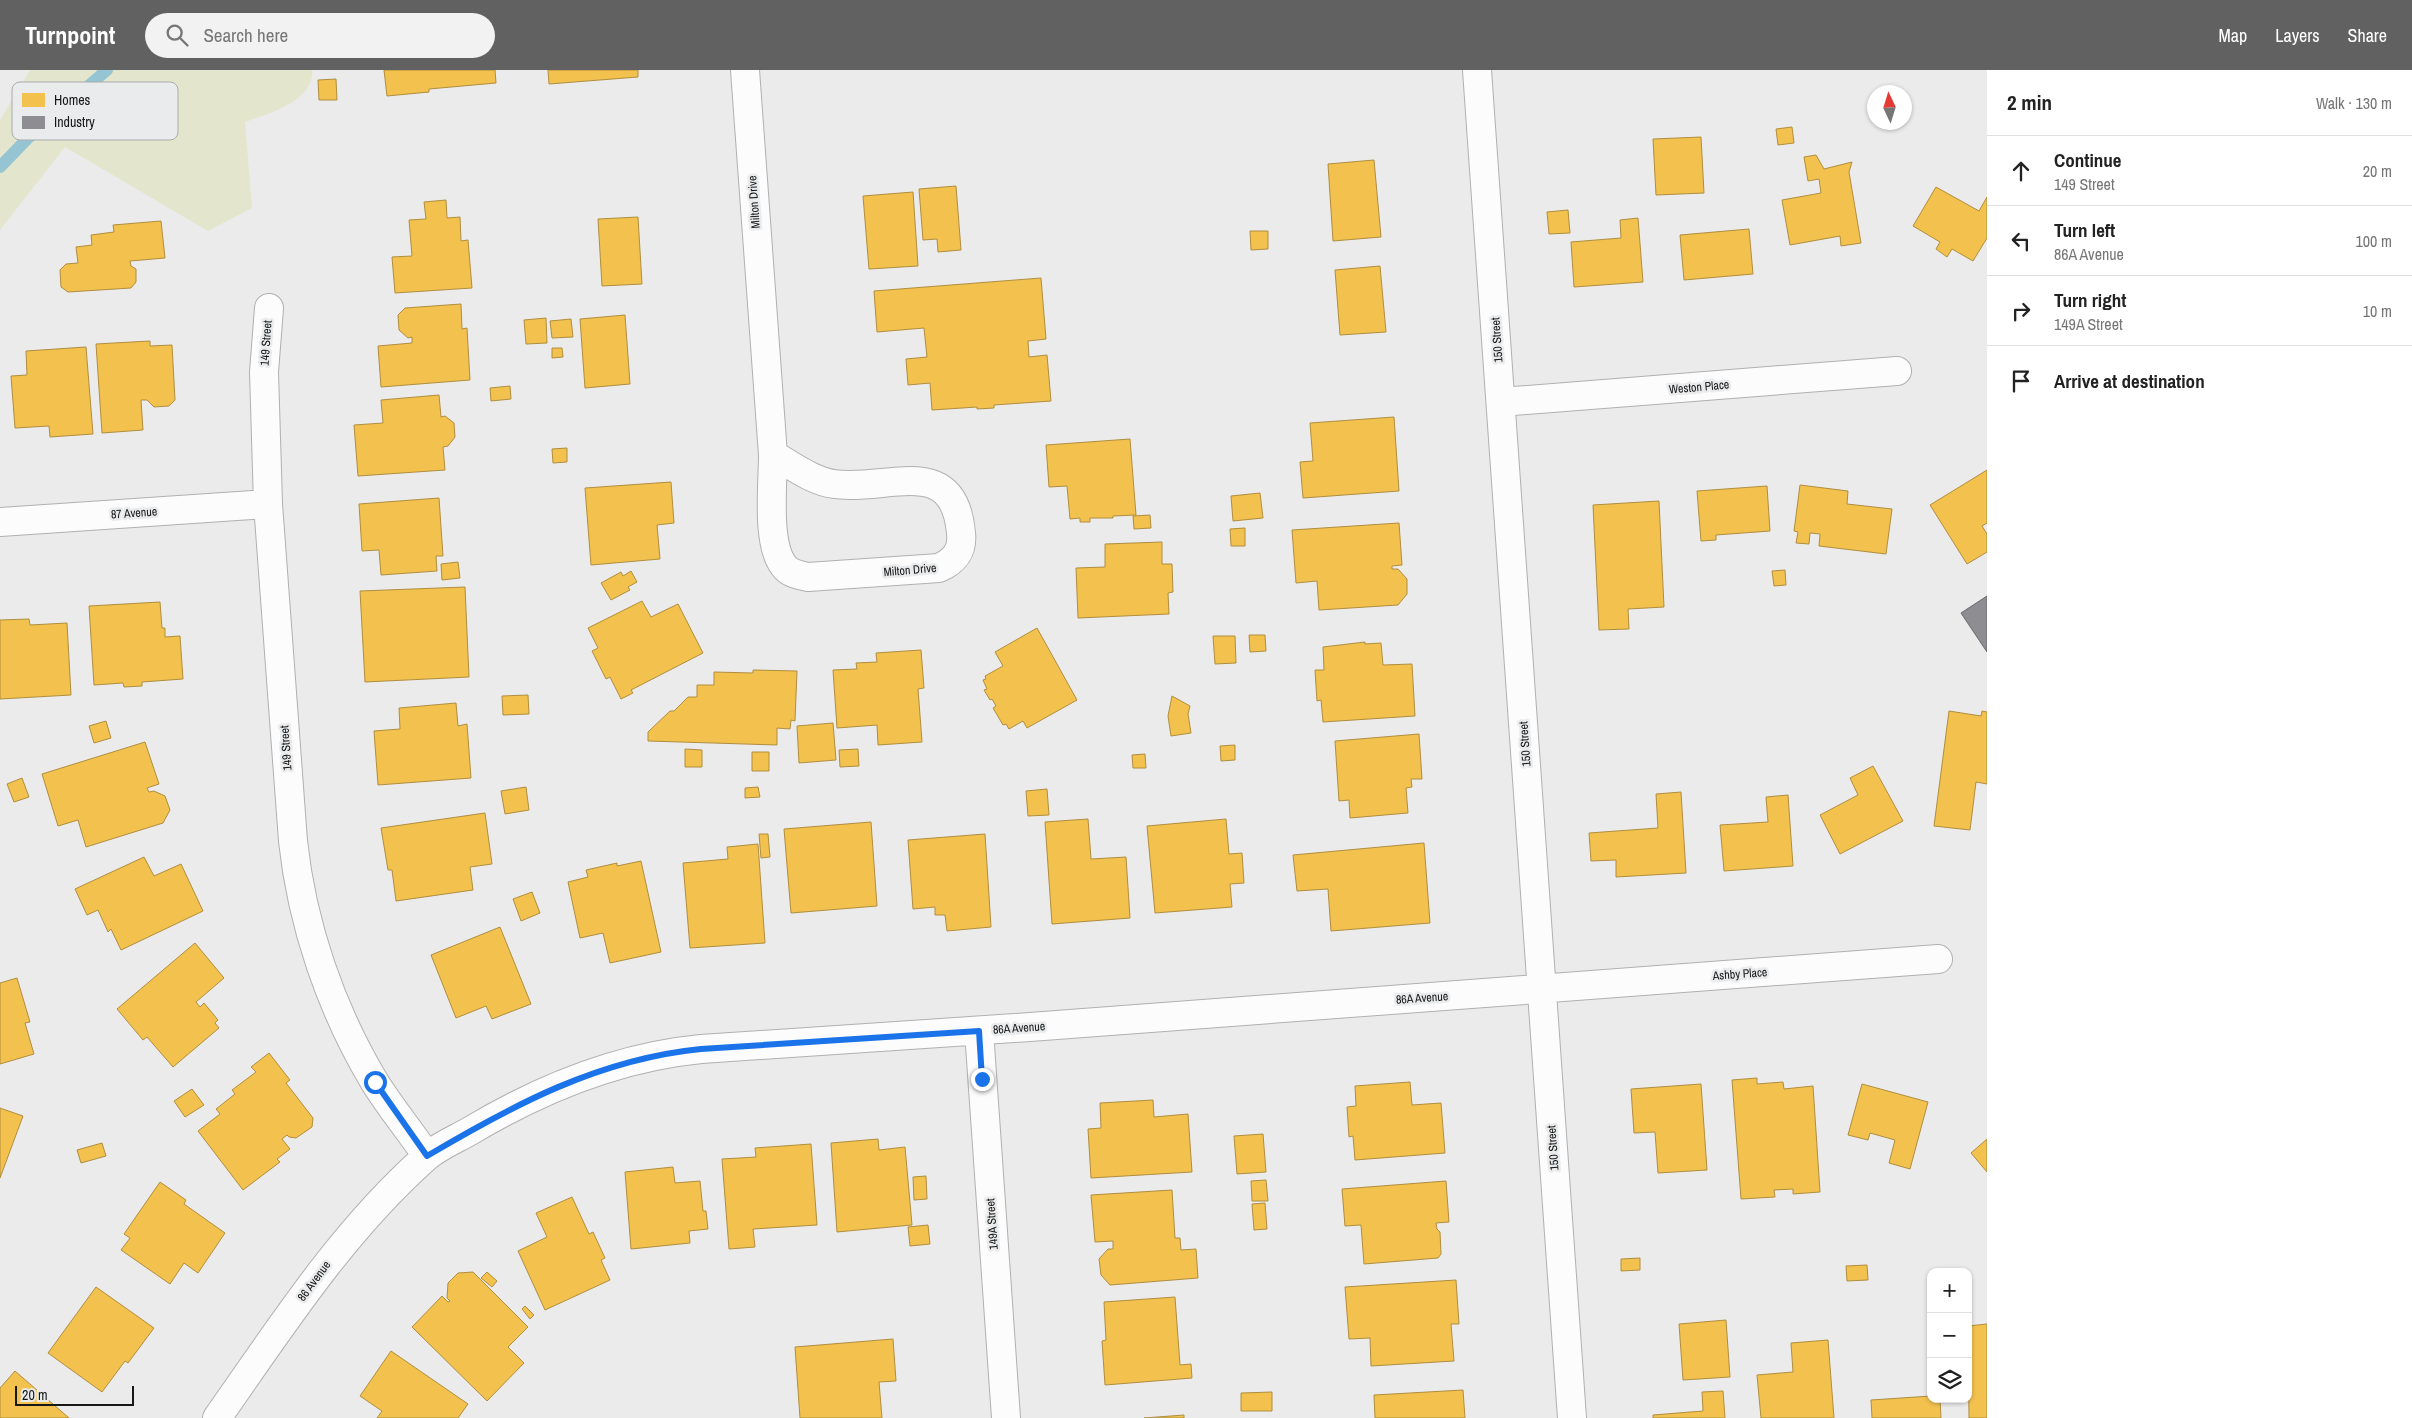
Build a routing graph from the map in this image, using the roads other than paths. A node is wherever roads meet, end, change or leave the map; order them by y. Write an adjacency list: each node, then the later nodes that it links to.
1 (744, 70): 6 (street, Milton Drive)
2 (1477, 70): 5 (street, 150 Street)
3 (268, 308): 7 (street, 149 Street)
4 (1897, 371): 5 (street, Weston Place)
5 (1501, 402): 10 (street, 150 Street)
6 (772, 455): 6 (street, Milton Drive)
7 (268, 504): 8 (street, 87 Avenue); 12 (street, 149 Street)
8 (0, 522)
9 (1938, 959): 10 (street, Ashby Place)
10 (1542, 989): 11 (street, 86A Avenue); 15 (street, 150 Street)
11 (979, 1031): 12 (street, 86A Avenue); 14 (street, 149A Street)
12 (427, 1156): 13 (street, 86 Avenue)
13 (217, 1418)
14 (1006, 1418)
15 (1572, 1418)

